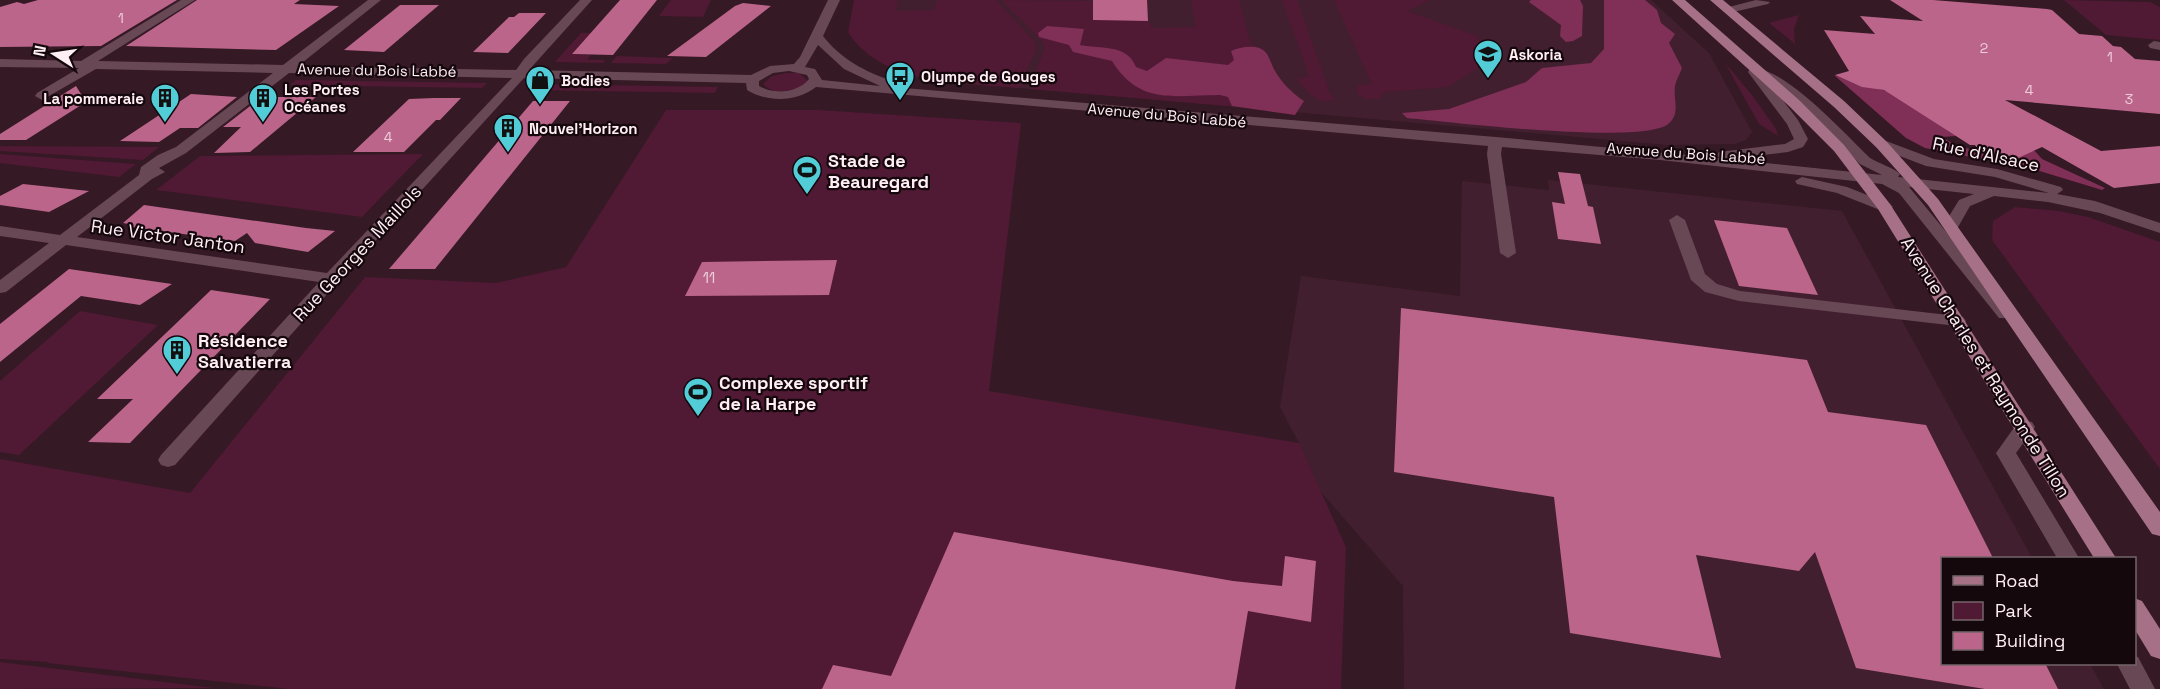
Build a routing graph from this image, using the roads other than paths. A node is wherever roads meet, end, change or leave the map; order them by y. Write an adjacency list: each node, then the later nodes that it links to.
1 (189, 0): 12 (street)
2 (375, 0): 13 (street)
3 (586, 0): 15 (street, Rue Georges Maillols)
4 (834, 0): 9 (street)
5 (1678, 0): 11 (main road, Avenue Charles et Raymonde Tillon)
6 (1716, 0): 8 (main road, Avenue Charles et Raymonde Tillon)
7 (1762, 0): 8 (street)
8 (1729, 10): 21 (main road, Avenue Charles et Raymonde Tillon)
9 (817, 36): 14 (street); 18 (street)
10 (0, 63): 12 (street, Avenue du Bois Labbé)
11 (1748, 63): 22 (street, Avenue Charles et Raymonde Tillon); 23 (main road, Avenue Charles et Raymonde Tillon); 24 (street, Avenue Charles et Raymonde Tillon)
12 (88, 65): 13 (street, Avenue du Bois Labbé); 19 (street)
13 (286, 68): 15 (street, Avenue du Bois Labbé); 35 (street)
14 (798, 68): 16 (street); 17 (street)
15 (522, 72): 16 (street, Avenue du Bois Labbé); 37 (street, Rue Georges Maillols)
16 (753, 79): 17 (street)
17 (814, 83): 18 (street, Avenue du Bois Labbé)
18 (924, 94): 20 (street, Avenue du Bois Labbé)
19 (42, 96)
20 (1496, 141): 22 (street, Avenue du Bois Labbé); 36 (street)
21 (1881, 144): 25 (main road, Avenue Charles et Raymonde Tillon); 26 (street, Rue d'Alsace)
22 (1715, 159): 23 (street, Avenue du Bois Labbé); 28 (street, Avenue du Bois Labbé)
23 (1858, 172): 24 (street, Avenue Charles et Raymonde Tillon); 28 (main road, Avenue Charles et Raymonde Tillon)
24 (1878, 174): 25 (street, Avenue Charles et Raymonde Tillon); 40 (street, Avenue Charles et Raymonde Tillon)
25 (1912, 177): 26 (street, Rue d'Alsace); 27 (street, Rue d'Alsace); 32 (main road, Avenue Charles et Raymonde Tillon)
26 (2050, 188): 29 (street, Rue d'Alsace)
27 (1992, 192): 29 (street, Rue d'Alsace); 32 (street, Rue d'Alsace)
28 (1885, 207): 39 (main road, Avenue Charles et Raymonde Tillon)
29 (2100, 208): 33 (street, Rue d'Alsace)
30 (2160, 211): 33 (street)
31 (1677, 220): 39 (street)
32 (1951, 226): 40 (main road, Avenue Charles et Raymonde Tillon)
33 (2155, 227)
34 (0, 231): 35 (street, Rue Victor Janton)
35 (63, 240): 37 (street, Rue Victor Janton); 38 (street)
36 (1508, 253)
37 (331, 279): 42 (street, Rue Georges Maillols)
38 (0, 288)
39 (1957, 321): 41 (main road, Avenue Charles et Raymonde Tillon)
40 (2050, 368): 43 (main road, Avenue Charles et Raymonde Tillon)
41 (2025, 427): 44 (street); 45 (main road, Avenue Charles et Raymonde Tillon)
42 (168, 460)
43 (2160, 528)
44 (2067, 557)
45 (2104, 557)
46 (2136, 610): 47 (main road)
47 (2160, 648)
48 (2130, 665): 49 (street)
49 (2143, 689)

